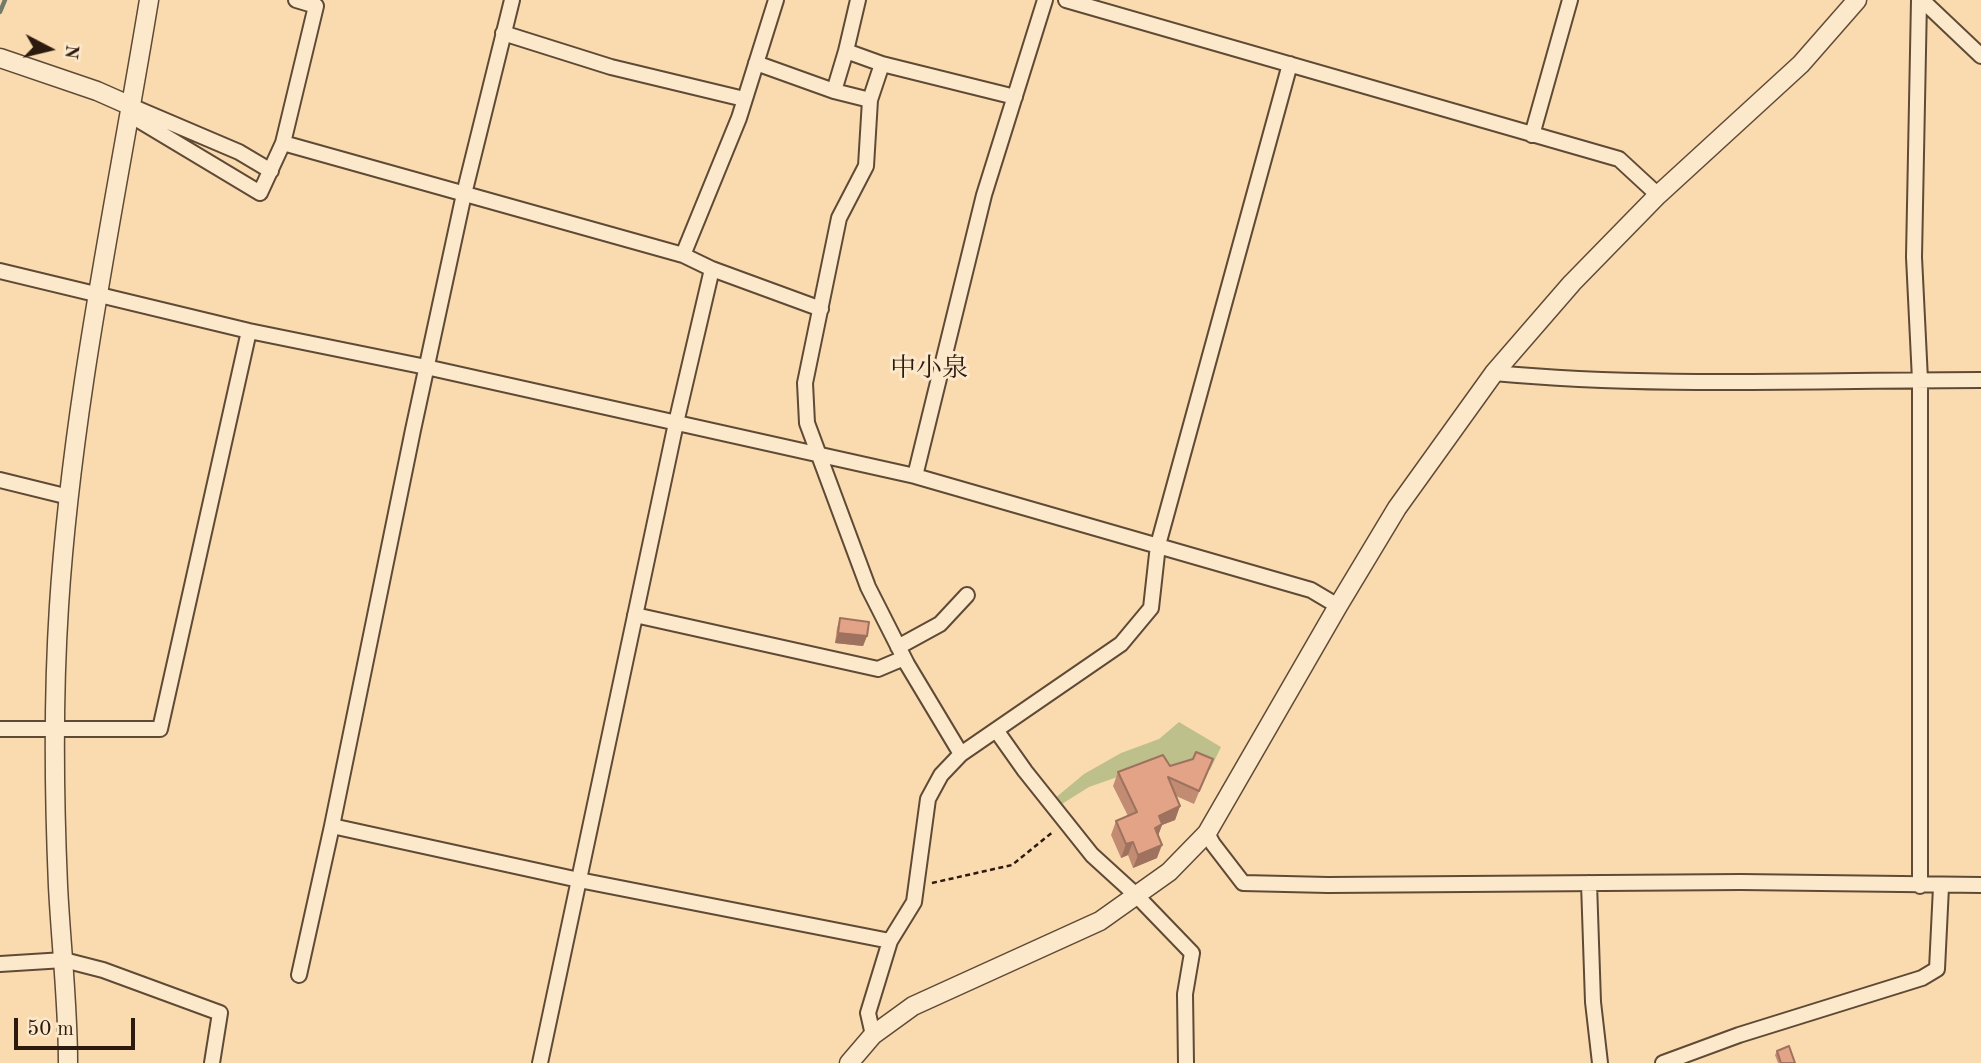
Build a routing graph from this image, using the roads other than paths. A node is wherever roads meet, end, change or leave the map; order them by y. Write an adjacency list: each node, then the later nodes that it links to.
1 (149, 0): 22 (street)
2 (296, 0): 24 (street)
3 (512, 0): 11 (street)
4 (776, 0): 15 (street)
5 (858, 0): 12 (street)
6 (1045, 0): 19 (street)
7 (1066, 0): 17 (street)
8 (1570, 0): 23 (street)
9 (1857, 0): 27 (street)
10 (1921, 0): 13 (street); 36 (street)
11 (503, 33): 20 (street); 26 (street)
12 (846, 51): 16 (street); 18 (street)
13 (1981, 56)
14 (0, 58): 22 (street)
15 (756, 63): 18 (street); 20 (street)
16 (882, 64): 19 (street); 21 (street)
17 (1290, 64): 23 (street); 43 (street)
18 (834, 91): 21 (street)
19 (1015, 97): 40 (street)
20 (744, 99): 28 (street)
21 (870, 100): 32 (street)
22 (130, 111): 25 (street); 25 (street); 31 (street)
23 (1532, 135): 27 (street)
24 (283, 143): 25 (street); 26 (street)
25 (271, 171)
26 (464, 194): 28 (street); 34 (street)
27 (1658, 195): 35 (street)
28 (683, 255): 29 (street)
29 (712, 269): 32 (street); 38 (street)
30 (0, 271): 31 (street)
31 (99, 295): 33 (street); 42 (street)
32 (821, 309): 39 (street)
33 (249, 331): 34 (street); 49 (street)
34 (426, 367): 38 (street); 52 (street)
35 (1494, 373): 36 (street); 45 (street)
36 (1920, 380): 37 (street); 56 (street)
37 (1981, 380)
38 (676, 422): 39 (street); 46 (street)
39 (819, 455): 40 (street); 47 (street)
40 (915, 476): 43 (street)
41 (0, 480): 42 (street)
42 (69, 497): 49 (street)
43 (1158, 545): 45 (street); 50 (street)
44 (967, 595): 47 (street)
45 (1338, 606): 53 (street)
46 (635, 615): 47 (street); 54 (street)
47 (901, 653): 51 (street)
48 (0, 729): 49 (street)
49 (54, 730): 61 (street)
50 (996, 730): 51 (street); 59 (street)
51 (961, 754): 60 (street)
52 (332, 826): 54 (street); 63 (street)
53 (1208, 833): 55 (street); 59 (street)
54 (579, 880): 60 (street); 68 (street)
55 (1589, 883): 56 (street); 71 (street)
56 (1920, 886): 58 (street)
57 (1981, 886): 58 (street)
58 (1941, 887): 65 (street)
59 (1137, 896): 64 (street); 70 (street)
60 (890, 941): 64 (street)
61 (64, 960): 62 (street); 66 (street); 67 (street)
62 (0, 964)
63 (299, 975)
64 (873, 1035): 69 (street)
65 (1692, 1058): 72 (street)
66 (68, 1063)
67 (212, 1063)
68 (540, 1063)
69 (849, 1063)
70 (1186, 1063)
71 (1600, 1063)
72 (1663, 1063)

